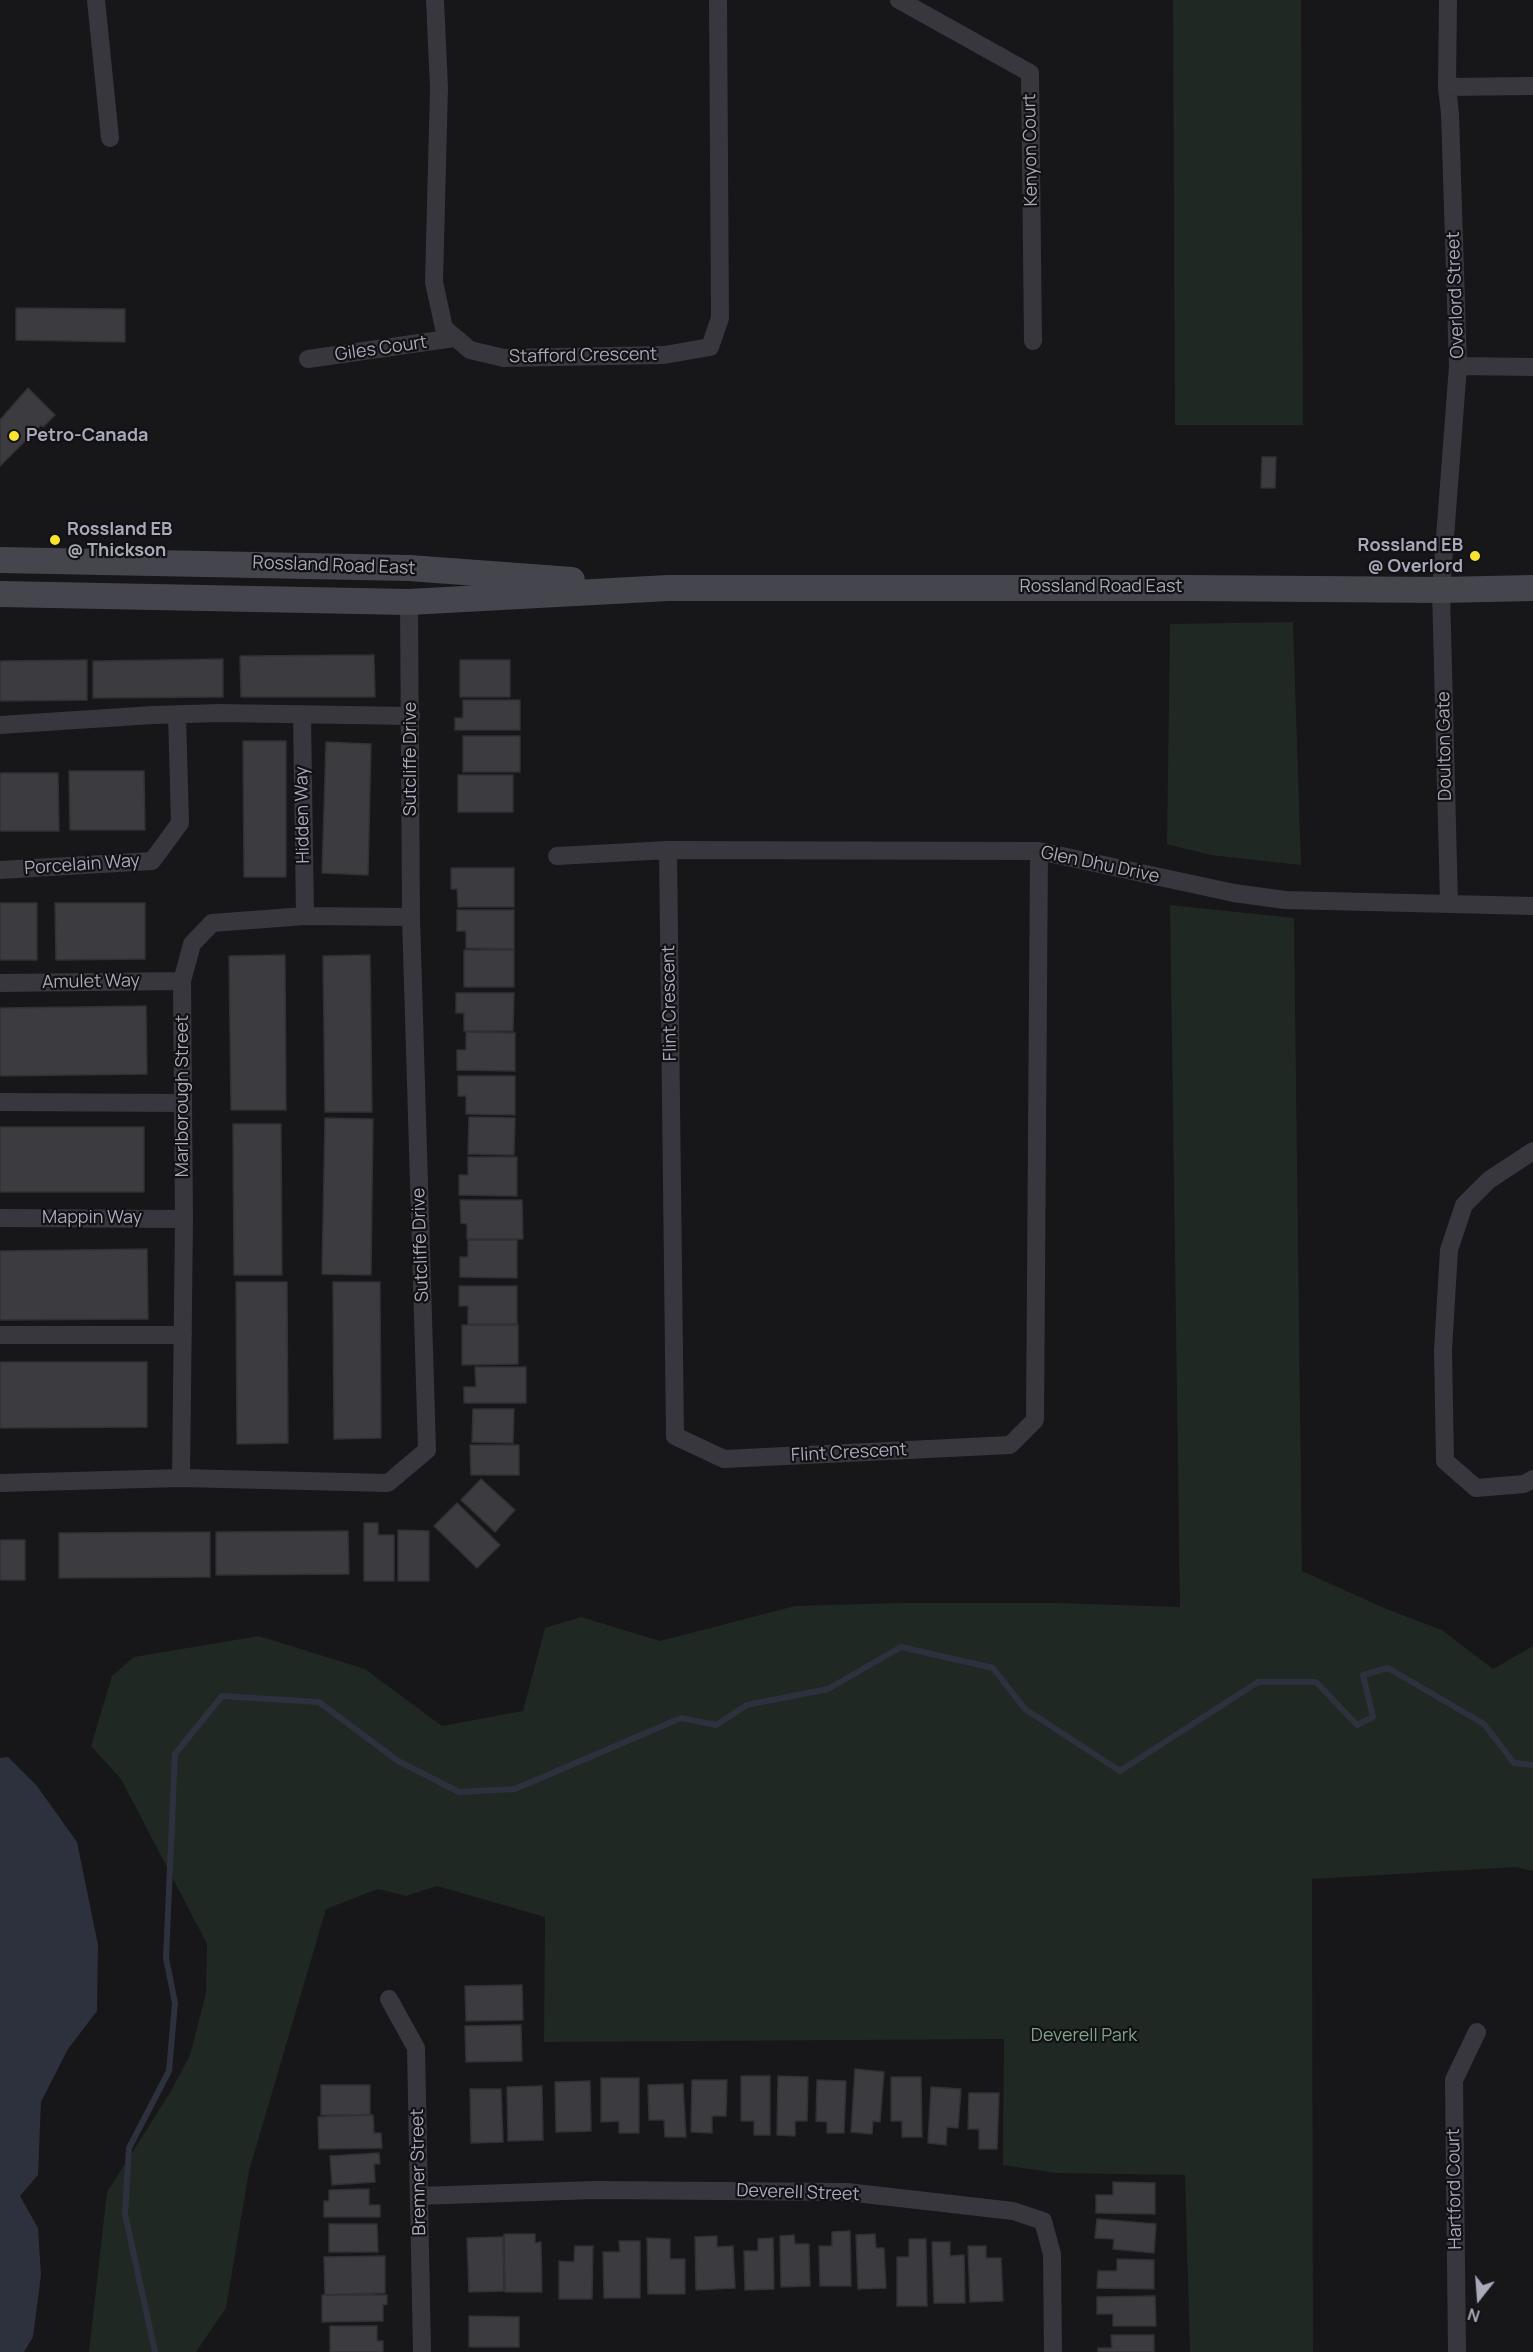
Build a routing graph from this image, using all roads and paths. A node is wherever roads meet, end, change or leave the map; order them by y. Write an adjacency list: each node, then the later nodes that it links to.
1 (96, 0): 8 (street)
2 (435, 0): 9 (street)
3 (718, 0): 9 (street, Stafford Crescent)
4 (899, 0): 10 (street, Kenyon Court)
5 (1448, 0): 7 (street, Overlord Street)
6 (1533, 86): 7 (street)
7 (1447, 87): 12 (street, Overlord Street)
8 (110, 138)
9 (454, 338): 11 (street, Giles Court)
10 (1032, 340)
11 (308, 359)
12 (1458, 366): 13 (street); 17 (street, Overlord Street)
13 (1533, 367)
14 (0, 560): 15 (main road, Rossland Road East)
15 (668, 588): 17 (main road, Rossland Road East); 19 (main road, Rossland Road East)
16 (1533, 588): 17 (main road, Rossland Road East)
17 (1441, 590): 28 (street, Doulton Gate)
18 (0, 594): 19 (main road, Rossland Road East)
19 (409, 602): 22 (street, Sutcliffe Drive)
20 (177, 714): 21 (street); 23 (street); 27 (street, Porcelain Way)
21 (302, 714): 22 (street); 30 (street, Hidden Way)
22 (411, 716): 31 (street, Sutcliffe Drive)
23 (0, 725)
24 (668, 850): 25 (street, Glen Dhu Drive); 25 (street, Flint Crescent); 26 (street, Glen Dhu Drive)
25 (1039, 851): 28 (street, Glen Dhu Drive)
26 (557, 856)
27 (0, 870)
28 (1449, 902): 29 (street, Glen Dhu Drive)
29 (1533, 906)
30 (304, 916): 31 (street, Marlborough Street); 32 (street, Marlborough Street)
31 (411, 917): 41 (street, Sutcliffe Drive)
32 (182, 981): 33 (street, Amulet Way); 35 (street, Marlborough Street)
33 (0, 983)
34 (0, 1102): 35 (street)
35 (182, 1103): 38 (street, Marlborough Street)
36 (1533, 1151): 42 (street)
37 (0, 1218): 38 (street, Mappin Way)
38 (184, 1219): 40 (street, Marlborough Street)
39 (0, 1335): 40 (street)
40 (183, 1335): 41 (street, Marlborough Street)
41 (181, 1478): 43 (street, Sutcliffe Drive)
42 (1533, 1479)
43 (0, 1482)
44 (389, 1999): 46 (street, Bremner Street)
45 (1476, 2032): 49 (street, Hartford Court)
46 (419, 2196): 47 (street, Bremner Street); 48 (street, Deverell Street)
47 (422, 2352)
48 (1053, 2352)
49 (1457, 2352)

